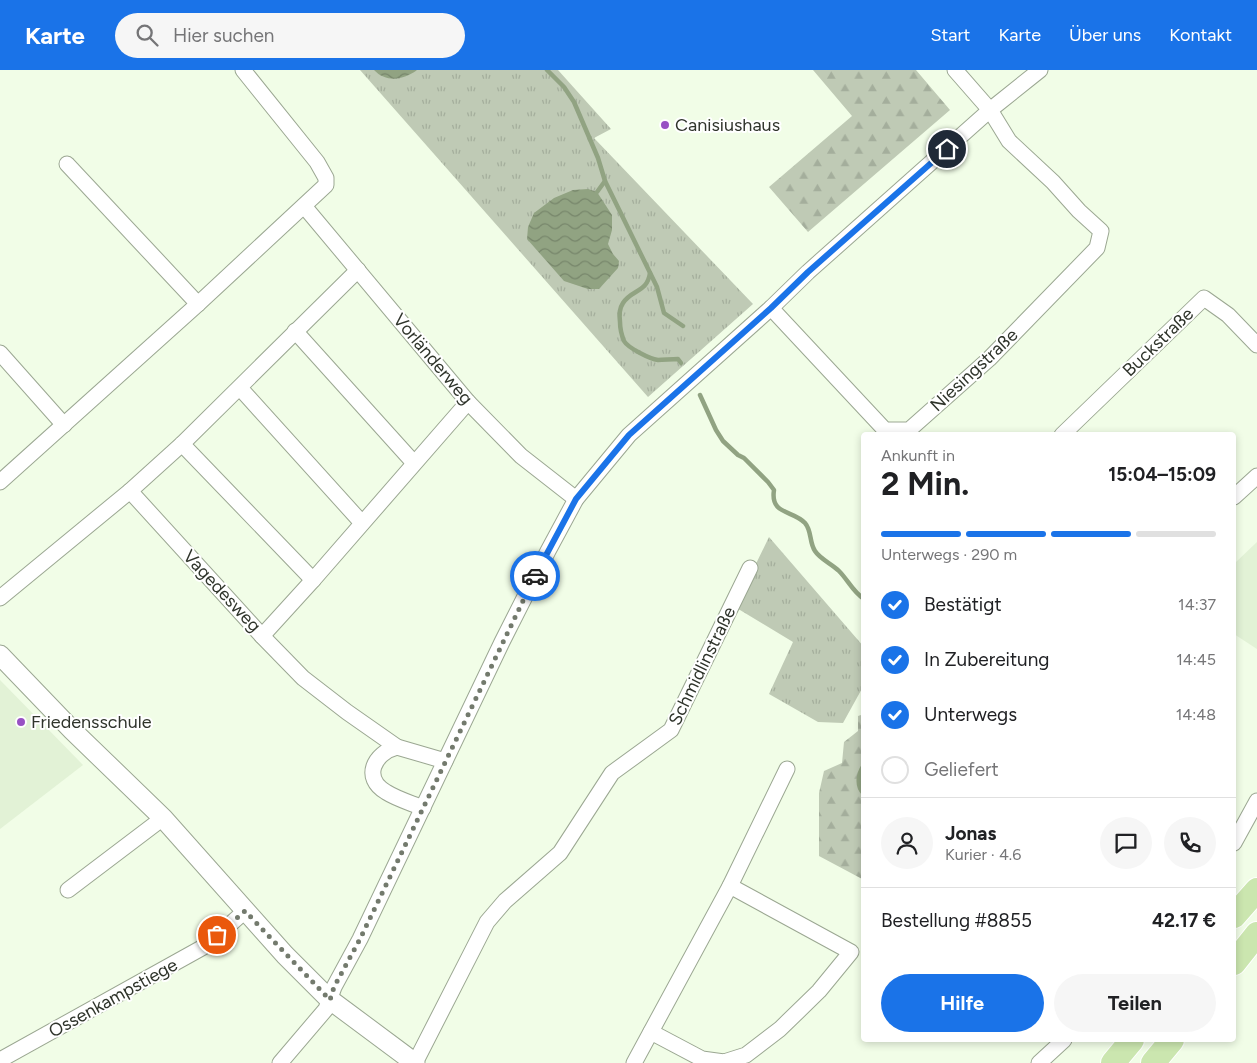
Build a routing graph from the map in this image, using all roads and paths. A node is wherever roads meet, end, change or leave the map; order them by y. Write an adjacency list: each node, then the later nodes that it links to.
1 (242, 70): 6 (street)
2 (955, 70): 4 (street)
3 (1040, 70): 4 (street)
4 (990, 110): 9 (street); 9 (street, Niesingstraße)
5 (66, 164): 8 (street)
6 (304, 206): 7 (street, Vorländerweg); 8 (street)
7 (358, 270): 10 (street); 14 (street, Vorländerweg)
8 (198, 304): 15 (street)
9 (771, 308): 23 (street)
10 (295, 331): 13 (street); 18 (street)
11 (1257, 345): 16 (street, Buckstraße)
12 (0, 353): 15 (street)
13 (240, 388): 17 (street); 24 (street)
14 (468, 402): 18 (street, Vagedesweg); 23 (street, Vorländerweg)
15 (64, 426): 20 (street)
16 (1065, 432)
17 (182, 444): 21 (street); 26 (street)
18 (414, 463): 24 (street, Vagedesweg)
19 (1257, 476): 22 (street)
20 (0, 482)
21 (130, 491): 27 (street); 28 (street, Vagedesweg)
22 (1236, 495)
23 (576, 499): 31 (street)
24 (362, 523): 26 (street, Vagedesweg)
25 (750, 568): 53 (street, Schmidlinstraße)
26 (313, 580): 28 (street, Vagedesweg)
27 (0, 598)
28 (262, 636): 30 (street)
29 (0, 654): 35 (street)
30 (397, 747): 31 (street); 34 (street)
31 (445, 761): 34 (street)
32 (787, 769): 37 (street)
33 (1257, 801): 36 (street)
34 (423, 808): 46 (street)
35 (164, 818): 38 (street); 40 (street)
36 (1236, 839)
37 (730, 886): 44 (street); 47 (street)
38 (68, 890)
39 (1257, 890): 41 (main road)
40 (245, 911): 46 (street); 51 (street, Ossenkampstiege)
41 (1236, 914)
42 (1236, 921): 43 (main road)
43 (1256, 934): 45 (main road)
44 (857, 955): 47 (street)
45 (1236, 960)
46 (330, 1000): 52 (street); 53 (street)
47 (651, 1032): 54 (street)
48 (1062, 1042): 55 (street)
49 (1130, 1042): 56 (main road)
50 (1170, 1042): 57 (main road)
51 (0, 1060)
52 (280, 1063)
53 (415, 1063)
54 (634, 1063)
55 (1039, 1063)
56 (1113, 1063)
57 (1153, 1063)

